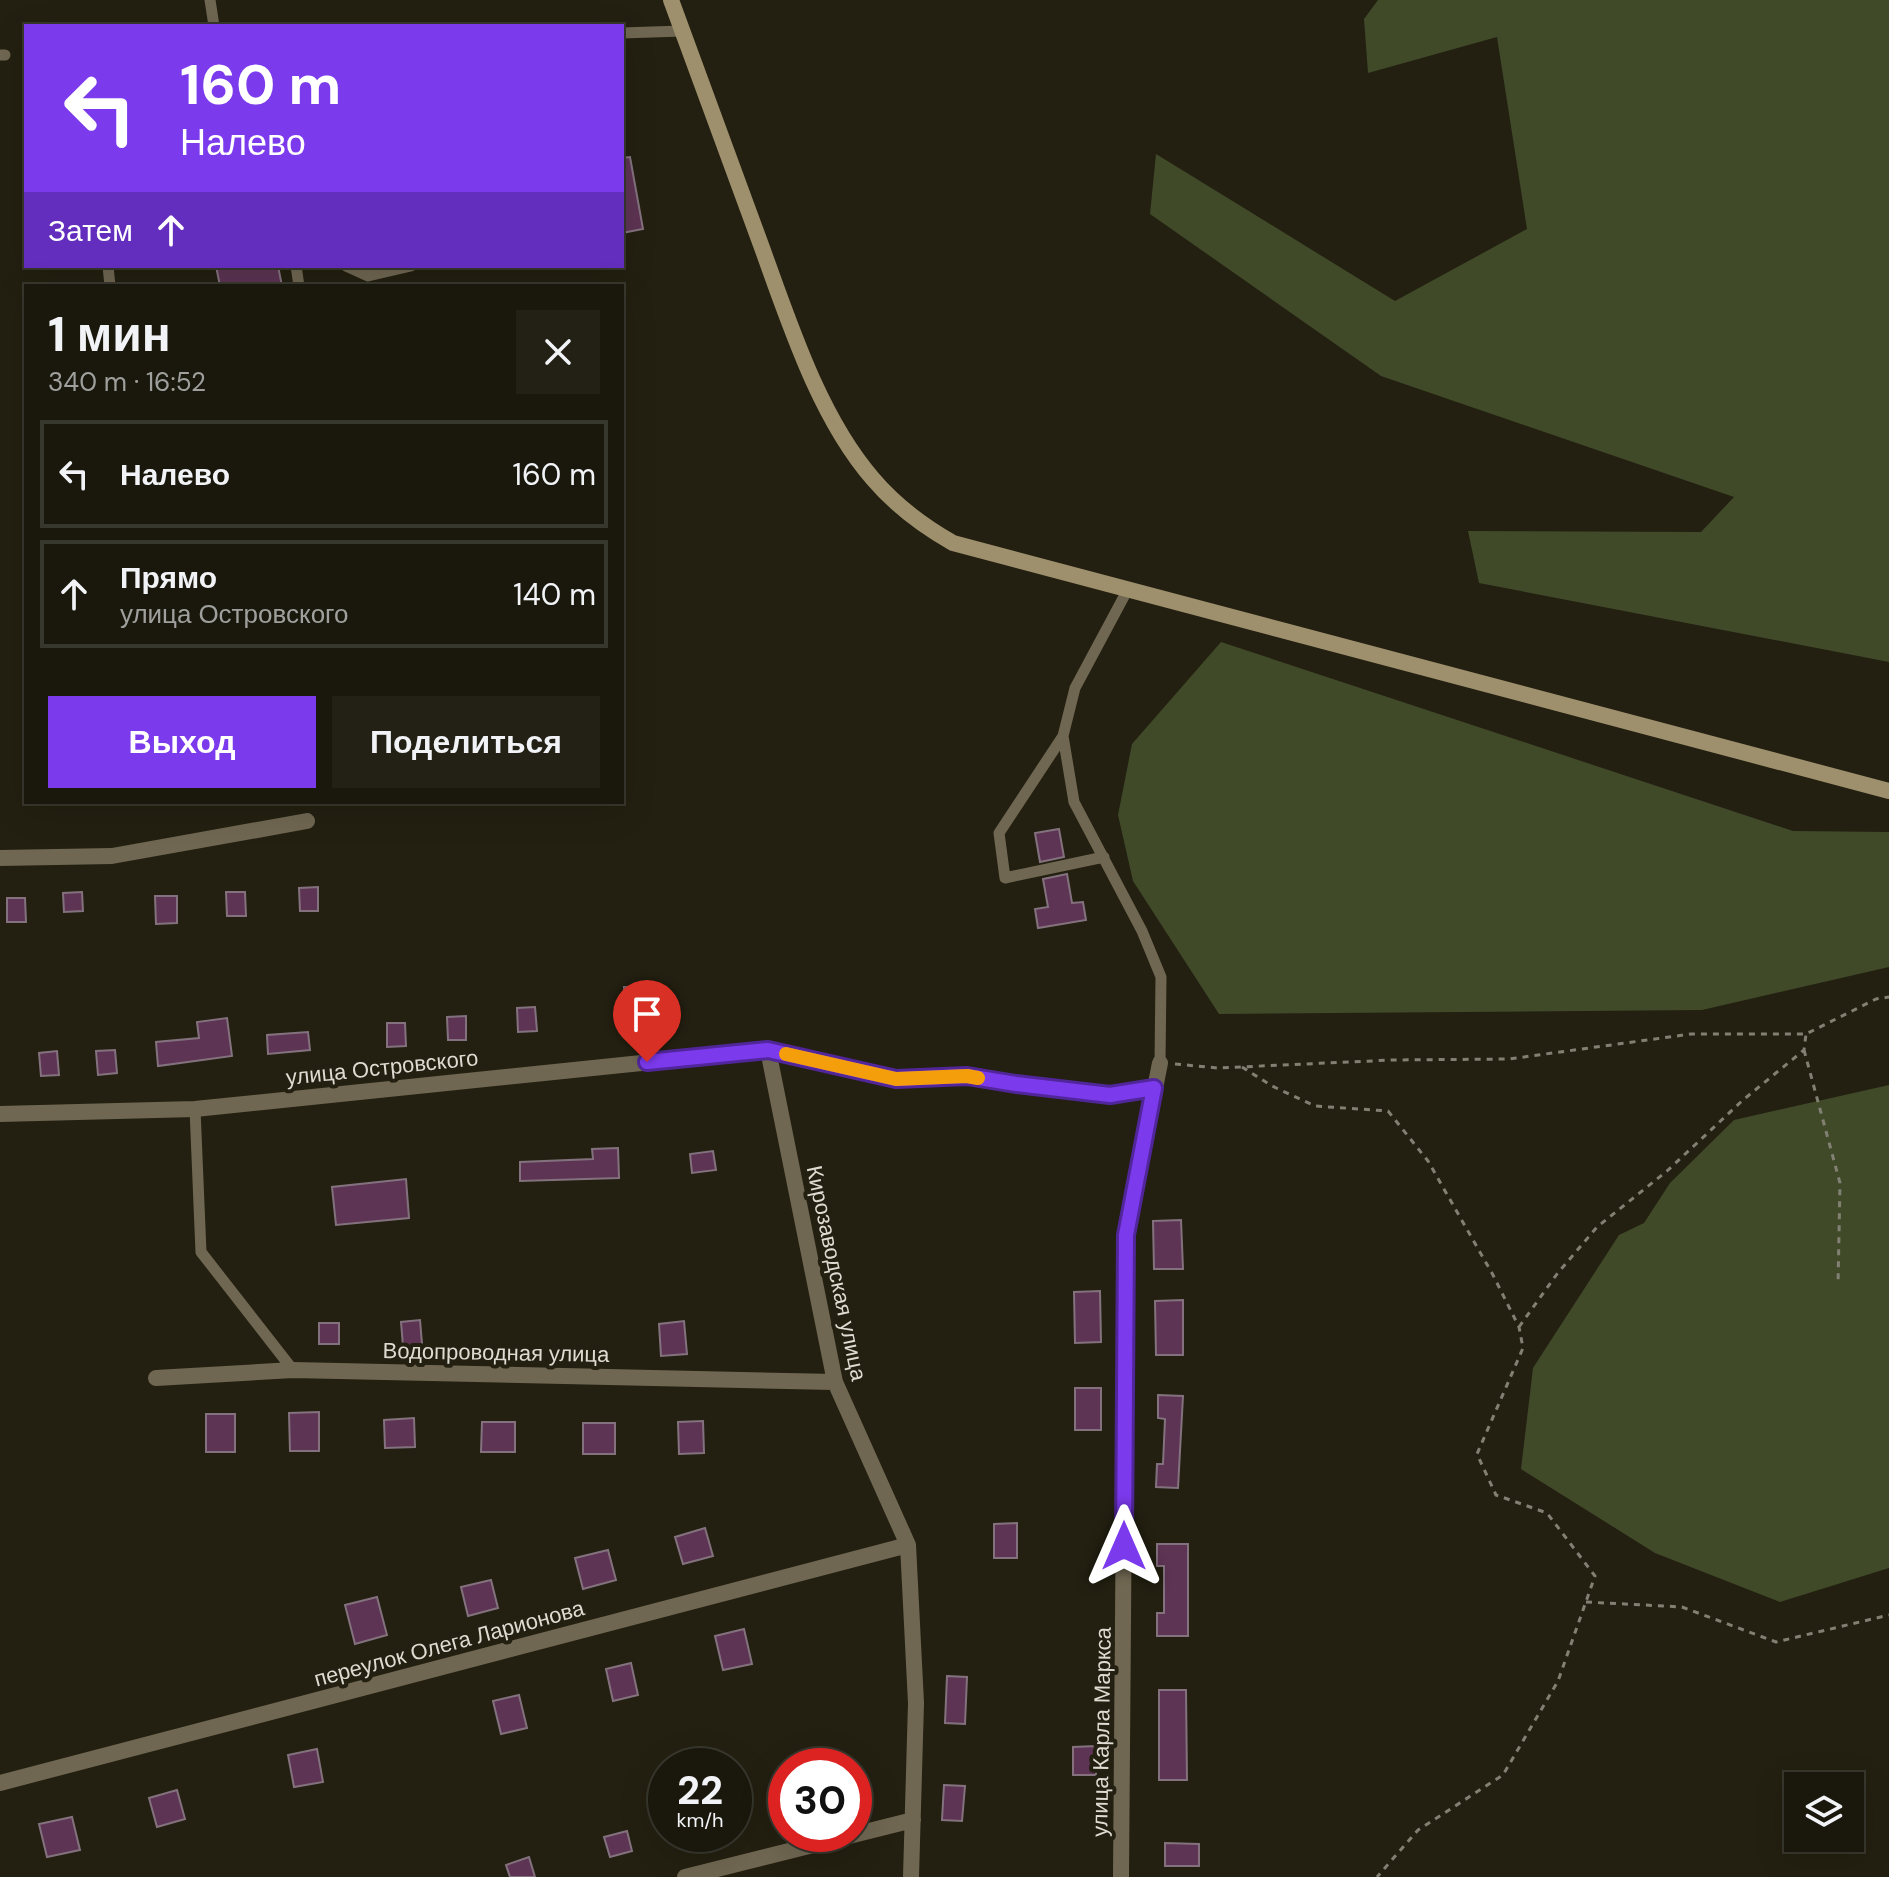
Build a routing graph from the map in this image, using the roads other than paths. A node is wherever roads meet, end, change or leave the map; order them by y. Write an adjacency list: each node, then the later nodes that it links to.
1 (210, 0): 3 (lane)
2 (671, 0): 4 (main road)
3 (214, 24)
4 (682, 31): 5 (lane); 8 (main road)
5 (624, 33)
6 (350, 268): 7 (lane)
7 (402, 268)
8 (1128, 589): 9 (lane); 10 (main road)
9 (1063, 736): 12 (lane); 12 (lane)
10 (1889, 791)
11 (307, 821): 13 (street)
12 (1104, 857): 15 (lane)
13 (0, 858)
14 (768, 1050): 16 (lane); 17 (street, улица Островского); 21 (street, Кирозаводская улица)
15 (1160, 1063): 16 (street, улица Карла Маркса)
16 (1154, 1088): 27 (street, улица Карла Маркса)
17 (195, 1109): 18 (street, улица Островского); 19 (lane)
18 (0, 1114)
19 (293, 1370): 20 (street, Водопроводная улица); 21 (street, Водопроводная улица)
20 (156, 1378)
21 (835, 1382): 22 (street, Кирозаводская улица)
22 (908, 1545): 23 (street, переулок Олега Ларионова); 24 (street, Кирозаводская улица)
23 (0, 1783)
24 (913, 1820): 25 (street); 26 (street, Кирозаводская улица)
25 (685, 1877)
26 (911, 1877)
27 (1121, 1877)

